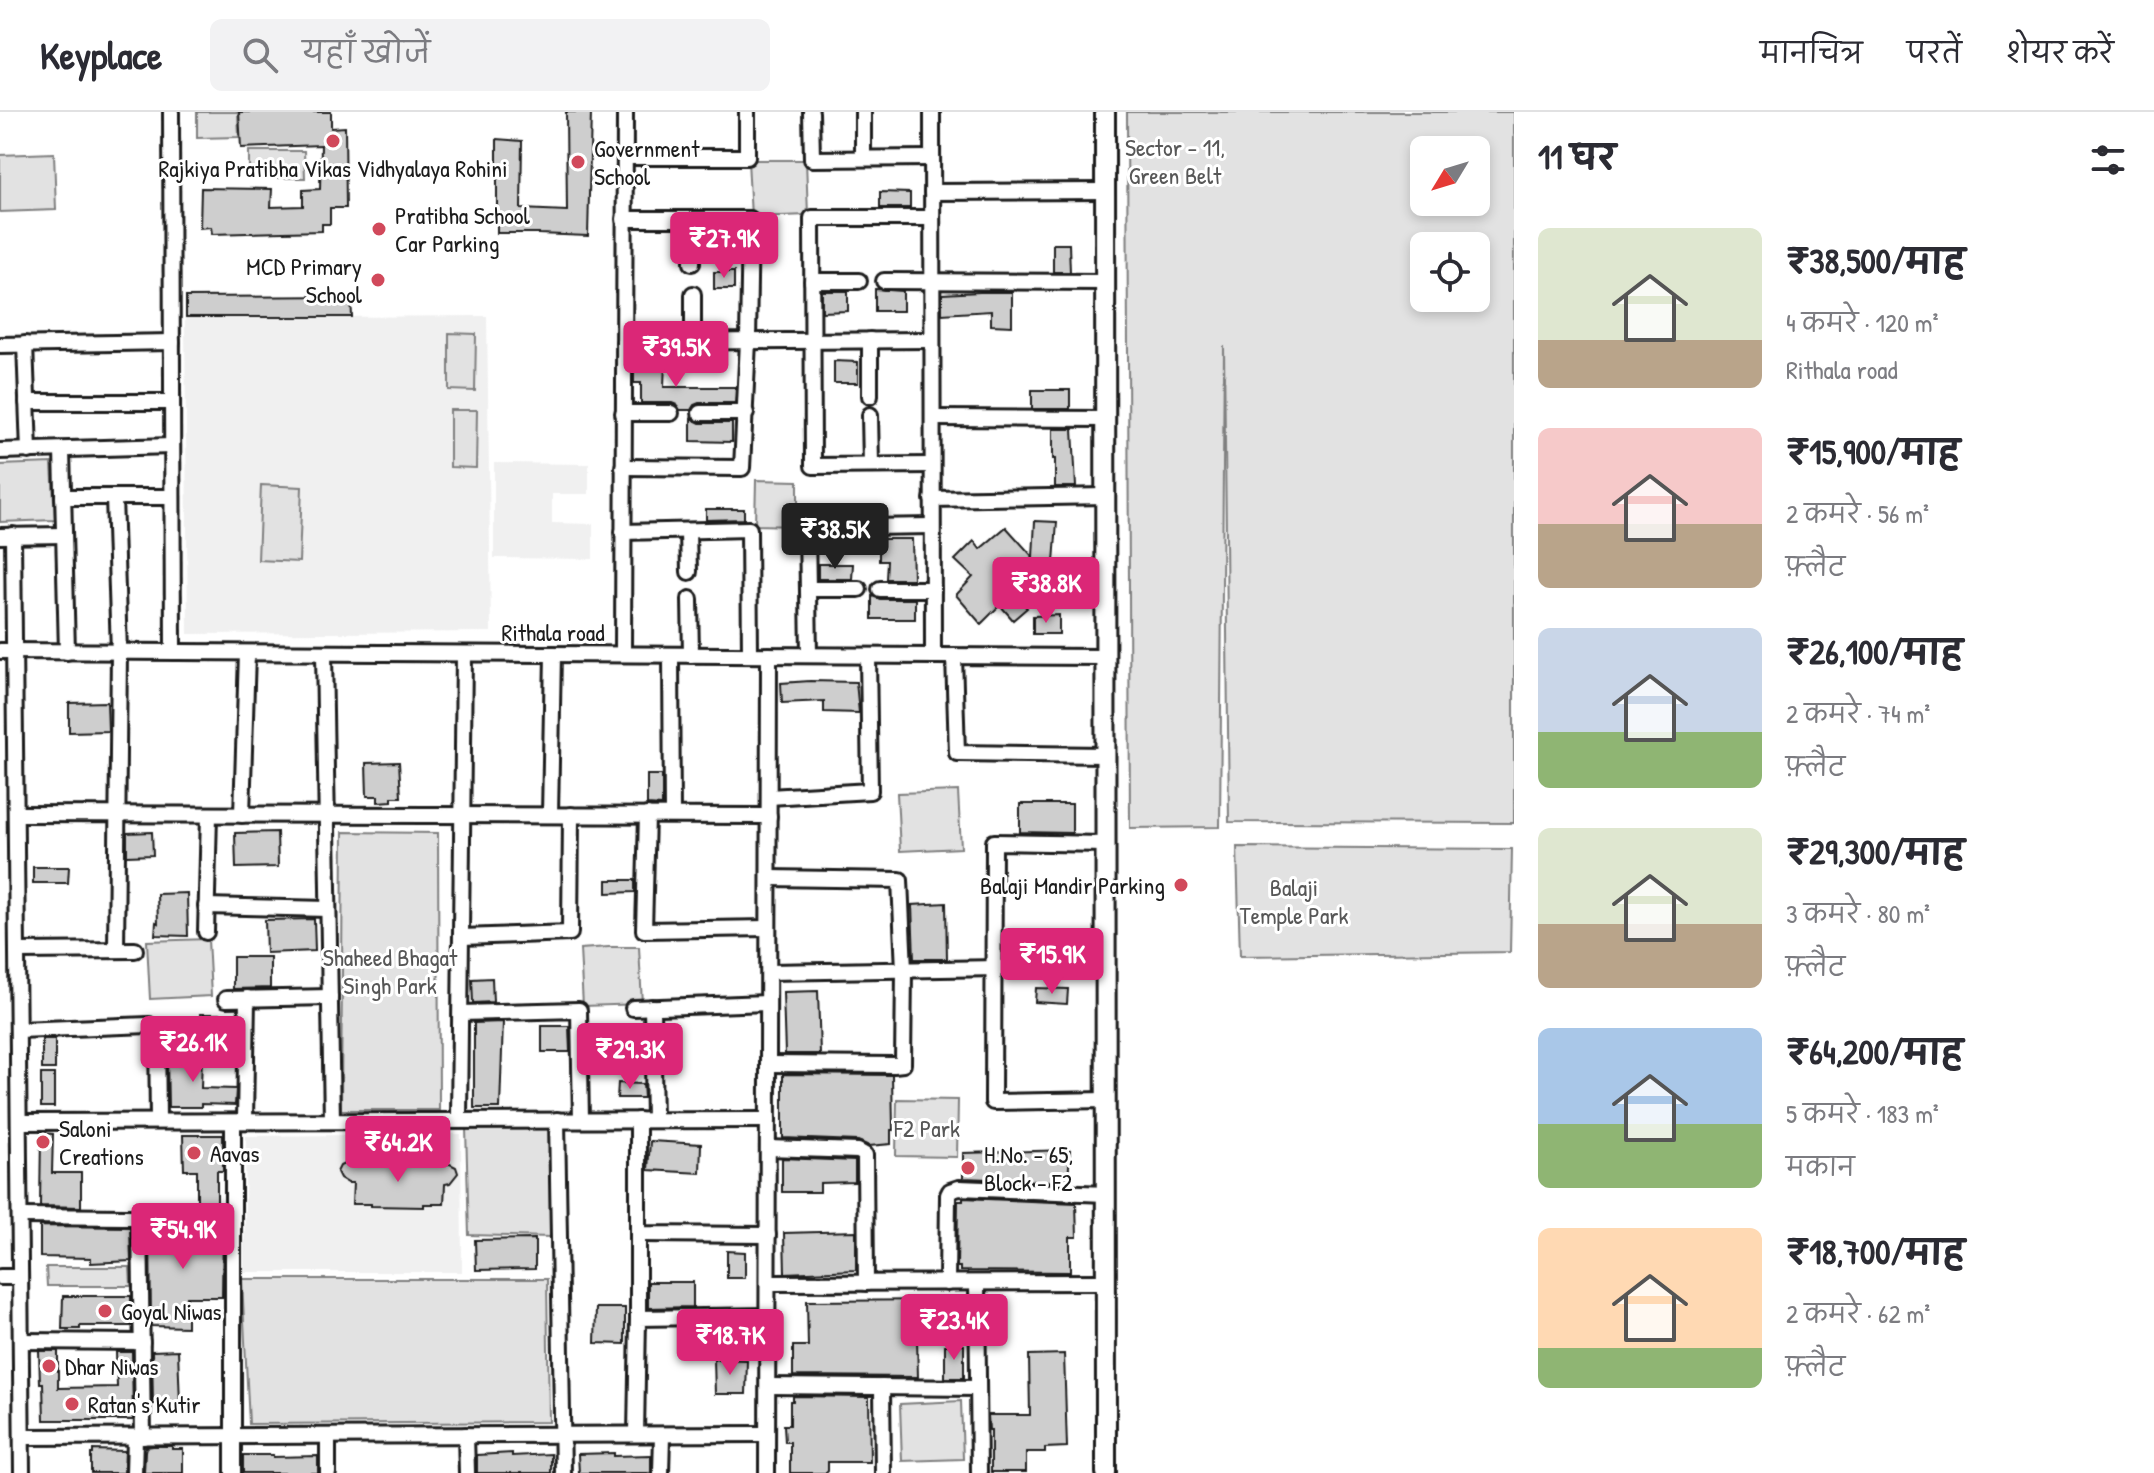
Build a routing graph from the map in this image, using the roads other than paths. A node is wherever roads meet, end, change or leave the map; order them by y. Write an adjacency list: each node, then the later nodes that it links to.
1 (171, 112): 27 (street)
2 (625, 112): 8 (street)
3 (747, 112): 8 (street)
4 (811, 112): 9 (street)
5 (863, 112): 9 (street)
6 (932, 112): 10 (street)
7 (1105, 112): 11 (street)
8 (625, 157): 14 (street)
9 (863, 158): 10 (street)
10 (932, 158): 12 (street)
11 (1105, 191): 12 (street); 21 (street)
12 (932, 192): 13 (street)
13 (932, 218): 17 (street); 20 (street)
14 (624, 219): 15 (street); 28 (street)
15 (692, 219): 16 (street); 25 (street)
16 (692, 263)
17 (812, 281): 18 (street); 26 (street)
18 (859, 281)
19 (884, 281): 20 (street)
20 (932, 281): 21 (street); 24 (street)
21 (1106, 282): 41 (street)
22 (693, 294): 29 (street)
23 (870, 340): 24 (street); 26 (street); 32 (street)
24 (932, 340): 40 (street)
25 (748, 341): 26 (street); 29 (street); 38 (street)
26 (812, 341): 46 (street)
27 (172, 342): 30 (street); 34 (street)
28 (624, 342): 29 (street); 35 (street)
29 (693, 342)
30 (25, 344): 31 (street); 33 (street)
31 (0, 345)
32 (870, 396)
33 (27, 402): 34 (street); 45 (street)
34 (172, 402): 42 (street)
35 (623, 413): 36 (street); 48 (street)
36 (671, 413)
37 (700, 413): 38 (street)
38 (746, 413): 48 (street)
39 (870, 415): 46 (street)
40 (933, 418): 41 (street); 47 (street)
41 (1106, 419): 49 (street)
42 (172, 446): 43 (street); 52 (street)
43 (62, 450): 45 (street); 50 (street)
44 (0, 451): 45 (street)
45 (29, 451)
46 (871, 465): 47 (street)
47 (932, 465): 53 (street)
48 (623, 467): 55 (street)
49 (1106, 496): 53 (street); 83 (street)
50 (63, 497): 51 (street); 57 (street)
51 (114, 497): 52 (street); 68 (street)
52 (172, 497): 69 (street)
53 (932, 499): 54 (street)
54 (932, 526): 60 (street); 63 (street)
55 (623, 532): 56 (street); 74 (street)
56 (688, 532): 59 (street); 77 (street)
57 (64, 535): 58 (street); 67 (street)
58 (6, 536): 64 (street)
59 (689, 572)
60 (808, 589): 61 (street); 79 (street)
61 (859, 589)
62 (880, 589): 63 (street)
63 (933, 589): 81 (street)
64 (7, 590): 66 (street)
65 (690, 599): 76 (street)
66 (7, 651): 67 (street, Rithala road); 86 (street)
67 (67, 652): 68 (street, Rithala road)
68 (119, 652): 69 (street, Rithala road); 87 (street)
69 (173, 652): 70 (street, Rithala road)
70 (247, 653): 71 (street, Rithala road); 90 (street)
71 (324, 653): 72 (street, Rithala road); 91 (street)
72 (464, 654): 73 (street, Rithala road); 92 (street)
73 (553, 654): 74 (street, Rithala road); 93 (street)
74 (623, 654): 75 (street, Rithala road)
75 (671, 655): 76 (street, Rithala road); 88 (street)
76 (691, 655): 77 (street, Rithala road)
77 (750, 655): 78 (street, Rithala road)
78 (769, 655): 79 (street, Rithala road); 85 (street)
79 (809, 655): 80 (street, Rithala road)
80 (868, 656): 81 (street, Rithala road); 85 (street)
81 (933, 656): 82 (street, Rithala road)
82 (954, 656): 83 (street, Rithala road); 84 (street)
83 (1105, 657): 84 (street)
84 (1105, 755): 97 (street)
85 (769, 797): 96 (street)
86 (16, 814): 87 (street); 106 (street)
87 (117, 814): 89 (street); 104 (street)
88 (672, 814): 95 (street); 96 (street)
89 (209, 815): 90 (street); 99 (street)
90 (242, 815): 91 (street)
91 (327, 815): 92 (street); 100 (street)
92 (463, 815): 93 (street); 103 (street)
93 (550, 815): 94 (street)
94 (571, 815): 95 (street); 103 (street)
95 (647, 815): 101 (street)
96 (769, 816): 98 (street)
97 (1105, 844): 107 (street); 110 (street)
98 (769, 878): 101 (street); 111 (street)
99 (206, 906): 100 (street); 102 (street)
100 (328, 909): 113 (street)
101 (768, 928): 112 (street)
102 (206, 932)
103 (462, 937): 119 (street)
104 (116, 950): 105 (street); 106 (street)
105 (135, 950)
106 (17, 951): 109 (street)
107 (1106, 966): 110 (street); 122 (street)
108 (0, 967): 109 (street)
109 (18, 967): 120 (street)
110 (995, 968): 111 (street); 122 (street)
111 (904, 970): 112 (street); 121 (street)
112 (769, 972): 116 (street)
113 (330, 997): 114 (street); 130 (street)
114 (247, 998): 115 (street); 132 (street)
115 (226, 999)
116 (767, 1003): 117 (street); 121 (street)
117 (652, 1007): 118 (street); 127 (street)
118 (633, 1008)
119 (461, 1013): 123 (street); 125 (street)
120 (18, 1030): 129 (street); 131 (street)
121 (768, 1064): 128 (street)
122 (1106, 1100): 134 (street)
123 (459, 1119): 124 (street); 130 (street)
124 (557, 1120): 125 (street); 157 (street)
125 (581, 1120): 126 (street)
126 (638, 1120): 127 (street); 138 (street)
127 (654, 1120): 128 (street)
128 (768, 1120): 133 (street)
129 (158, 1121): 131 (street); 132 (street)
130 (332, 1121): 132 (street)
131 (19, 1122): 135 (street)
132 (239, 1122): 137 (street)
133 (768, 1148): 139 (street); 144 (street)
134 (1106, 1194): 142 (street); 145 (street)
135 (20, 1216): 136 (street); 141 (street)
136 (140, 1217): 137 (street); 150 (street)
137 (233, 1218): 159 (street)
138 (638, 1234): 139 (street); 148 (street)
139 (768, 1235): 143 (street)
140 (0, 1277): 141 (street)
141 (20, 1277): 149 (street)
142 (1106, 1282): 146 (street); 173 (street)
143 (768, 1283): 144 (street); 147 (street)
144 (866, 1283): 145 (street)
145 (947, 1283): 146 (street)
146 (977, 1283): 153 (street)
147 (768, 1316): 148 (street); 151 (street)
148 (638, 1318): 154 (street)
149 (21, 1341): 150 (street); 161 (street)
150 (142, 1342): 162 (street)
151 (768, 1386): 152 (street); 155 (street)
152 (882, 1387): 153 (street); 171 (street)
153 (978, 1388): 172 (street)
154 (636, 1434): 157 (street); 158 (street)
155 (767, 1434): 158 (street); 170 (street)
156 (466, 1435): 157 (street); 160 (street); 167 (street)
157 (562, 1435): 168 (street)
158 (662, 1435): 169 (street)
159 (234, 1436): 160 (street); 162 (street); 165 (street)
160 (328, 1436): 166 (street)
161 (22, 1437): 162 (street); 163 (street)
162 (139, 1437): 164 (street)
163 (22, 1473)
164 (134, 1473)
165 (233, 1473)
166 (328, 1473)
167 (467, 1473)
168 (563, 1473)
169 (661, 1473)
170 (767, 1473)
171 (883, 1473)
172 (979, 1473)
173 (1106, 1473)

